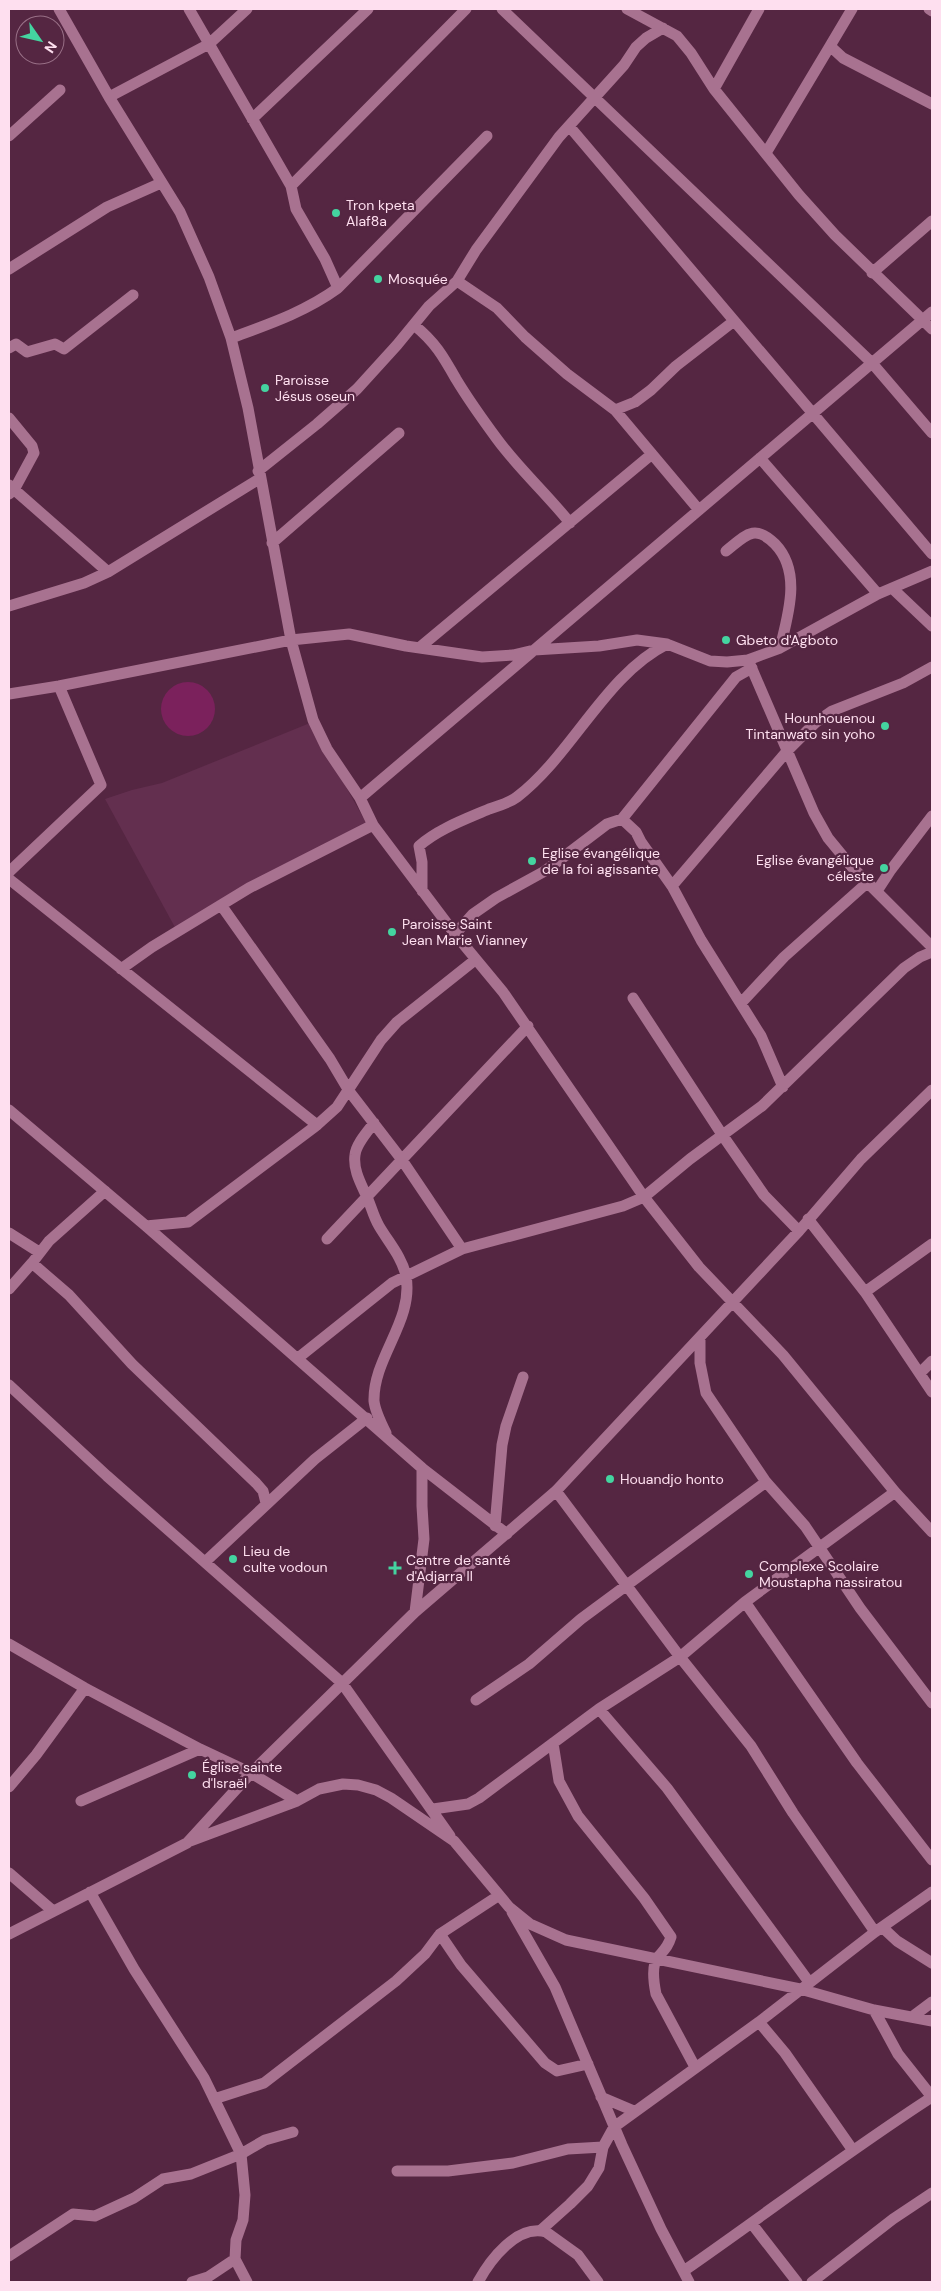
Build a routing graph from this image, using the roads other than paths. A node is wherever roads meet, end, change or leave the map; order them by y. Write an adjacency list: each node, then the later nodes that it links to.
1 (59, 9): 17 (street)
2 (189, 9): 13 (street)
3 (247, 9): 13 (street)
4 (368, 9): 20 (street)
5 (466, 9): 26 (street)
6 (502, 9): 18 (street)
7 (627, 9): 12 (street)
8 (759, 9): 15 (street)
9 (852, 9): 14 (street)
10 (929, 9): 11 (street)
11 (932, 11)
12 (663, 28): 15 (street); 18 (street)
13 (209, 44): 17 (street); 20 (street)
14 (830, 46): 19 (street); 24 (street)
15 (714, 89): 24 (street)
16 (60, 90): 22 (street)
17 (108, 97): 25 (street)
18 (594, 98): 21 (street); 39 (street)
19 (932, 104)
20 (252, 120): 26 (street)
21 (569, 126): 30 (street); 34 (street)
22 (9, 136)
23 (487, 136): 31 (street)
24 (766, 153): 29 (street)
25 (161, 183): 28 (street); 37 (street)
26 (291, 186): 31 (street)
27 (932, 221): 29 (street)
28 (9, 269)
29 (872, 273): 33 (street)
30 (458, 281): 35 (street); 40 (street)
31 (338, 288): 37 (street)
32 (133, 295): 38 (street)
33 (928, 316): 36 (street); 39 (street)
34 (734, 320): 40 (street); 41 (street)
35 (414, 326): 47 (street); 50 (street)
36 (932, 329)
37 (231, 338): 47 (street)
38 (9, 348)
39 (872, 363): 41 (street); 44 (street)
40 (615, 410): 45 (street)
41 (813, 414): 46 (street); 53 (street)
42 (9, 418): 48 (street)
43 (399, 433): 51 (street)
44 (932, 433)
45 (652, 454): 49 (street); 50 (street)
46 (760, 458): 49 (street); 57 (street)
47 (259, 475): 51 (street); 55 (street)
48 (11, 490): 55 (street)
49 (699, 510): 64 (street)
50 (570, 523): 62 (street)
51 (272, 543): 60 (street)
52 (726, 550): 63 (street)
53 (932, 554)
54 (932, 571): 56 (street)
55 (108, 572): 58 (street)
56 (893, 589): 57 (street); 59 (street)
57 (878, 594): 63 (street)
58 (9, 606)
59 (932, 626)
60 (291, 640): 62 (street); 67 (street); 70 (street)
61 (668, 644): 64 (street); 65 (street); 78 (street)
62 (419, 648): 64 (street)
63 (780, 648): 65 (street)
64 (534, 650): 70 (street)
65 (750, 664): 69 (street); 72 (street)
66 (932, 667): 69 (street)
67 (60, 686): 68 (street); 74 (street)
68 (9, 694)
69 (788, 750): 76 (street); 77 (street)
70 (360, 798): 73 (street)
71 (932, 816): 79 (street)
72 (622, 818): 77 (street); 81 (street)
73 (373, 825): 78 (street); 80 (street)
74 (9, 872)
75 (9, 879): 85 (street)
76 (868, 882): 79 (street); 87 (street)
77 (672, 886): 87 (street)
78 (422, 891): 81 (street)
79 (878, 891): 82 (street)
80 (221, 905): 85 (street); 90 (street)
81 (455, 934): 84 (street)
82 (932, 947)
83 (932, 952): 89 (street)
84 (475, 960): 88 (street); 90 (street)
85 (121, 969): 96 (street)
86 (633, 998): 97 (street)
87 (742, 1002): 89 (street)
88 (528, 1026): 98 (street); 100 (street)
89 (783, 1087): 97 (street)
90 (349, 1090): 95 (street); 96 (street)
91 (932, 1090): 93 (street)
92 (932, 1095): 93 (street)
93 (918, 1104): 102 (street)
94 (9, 1110): 99 (street)
95 (374, 1123): 98 (street); 101 (street)
96 (317, 1125): 103 (street)
97 (723, 1136): 100 (street); 104 (street)
98 (402, 1160): 101 (street); 108 (street)
99 (105, 1191): 103 (street); 109 (street)
100 (644, 1197): 108 (street); 114 (street)
101 (368, 1198): 106 (street); 111 (street)
102 (808, 1219): 104 (street); 113 (street)
103 (146, 1226): 116 (street)
104 (799, 1231): 114 (street)
105 (9, 1233): 109 (street)
106 (327, 1239)
107 (932, 1244): 113 (street)
108 (462, 1249): 111 (street)
109 (39, 1252): 110 (street)
110 (32, 1263): 112 (street); 128 (street)
111 (406, 1275): 116 (street); 123 (street)
112 (9, 1288)
113 (865, 1292): 118 (street)
114 (732, 1304): 115 (street); 127 (street)
115 (700, 1338): 125 (street); 126 (street)
116 (298, 1358): 122 (street)
117 (932, 1362): 118 (street)
118 (921, 1372): 121 (street)
119 (523, 1377): 129 (street)
120 (9, 1385): 133 (street)
121 (932, 1392)
122 (367, 1418): 123 (street); 128 (street)
123 (387, 1436): 124 (street)
124 (422, 1468): 129 (street); 136 (street)
125 (766, 1482): 132 (street); 134 (street)
126 (556, 1491): 131 (street); 134 (street)
127 (895, 1492): 130 (street); 132 (street)
128 (266, 1503): 133 (street)
129 (495, 1526): 131 (street)
130 (932, 1532)
131 (507, 1534): 136 (street)
132 (820, 1548): 135 (street); 142 (street)
133 (205, 1562): 139 (street)
134 (627, 1584): 138 (street); 141 (street)
135 (744, 1602): 138 (street); 153 (street)
136 (415, 1612): 139 (street)
137 (9, 1644): 140 (street)
138 (680, 1657): 143 (street); 160 (street)
139 (342, 1683): 146 (street); 150 (street)
140 (85, 1688): 145 (street); 147 (street)
141 (476, 1700)
142 (932, 1703)
143 (599, 1709): 144 (street); 165 (street)
144 (553, 1743): 150 (street); 163 (street)
145 (200, 1749): 146 (street); 148 (street)
146 (251, 1773): 149 (street); 152 (street)
147 (9, 1787)
148 (81, 1800)
149 (297, 1801): 151 (street); 152 (street)
150 (433, 1809): 151 (street)
151 (454, 1841): 157 (street)
152 (187, 1843): 155 (street)
153 (932, 1860)
154 (9, 1873): 159 (street)
155 (90, 1892): 159 (street); 175 (street)
156 (932, 1892): 160 (street)
157 (498, 1896): 158 (street); 162 (street)
158 (509, 1907): 163 (street); 171 (street)
159 (54, 1911): 161 (street)
160 (879, 1930): 164 (street); 165 (street)
161 (9, 1934)
162 (440, 1934): 171 (street); 175 (street)
163 (656, 1959): 165 (street); 172 (street)
164 (932, 1963)
165 (804, 1985): 167 (street); 170 (street)
166 (932, 2002): 168 (street)
167 (874, 2010): 168 (street); 174 (street)
168 (912, 2017): 169 (street)
169 (932, 2021)
170 (759, 2022): 172 (street); 180 (street)
171 (588, 2064): 173 (street)
172 (695, 2067): 176 (street)
173 (601, 2097): 176 (street); 177 (street)
174 (932, 2097): 180 (street)
175 (214, 2099): 181 (street)
176 (634, 2111): 177 (street)
177 (614, 2128): 179 (street); 188 (street)
178 (293, 2132): 181 (street)
179 (602, 2147): 182 (street); 185 (street)
180 (852, 2149): 184 (street)
181 (241, 2154): 186 (street); 187 (street)
182 (396, 2171)
183 (932, 2194): 195 (street)
184 (752, 2224): 188 (street); 194 (street)
185 (540, 2230): 191 (street); 192 (street)
186 (9, 2256)
187 (236, 2259): 189 (street); 190 (street)
188 (684, 2270): 193 (street)
189 (192, 2282)
190 (247, 2282)
191 (478, 2282)
192 (598, 2282)
193 (689, 2282)
194 (797, 2282)
195 (812, 2282)

